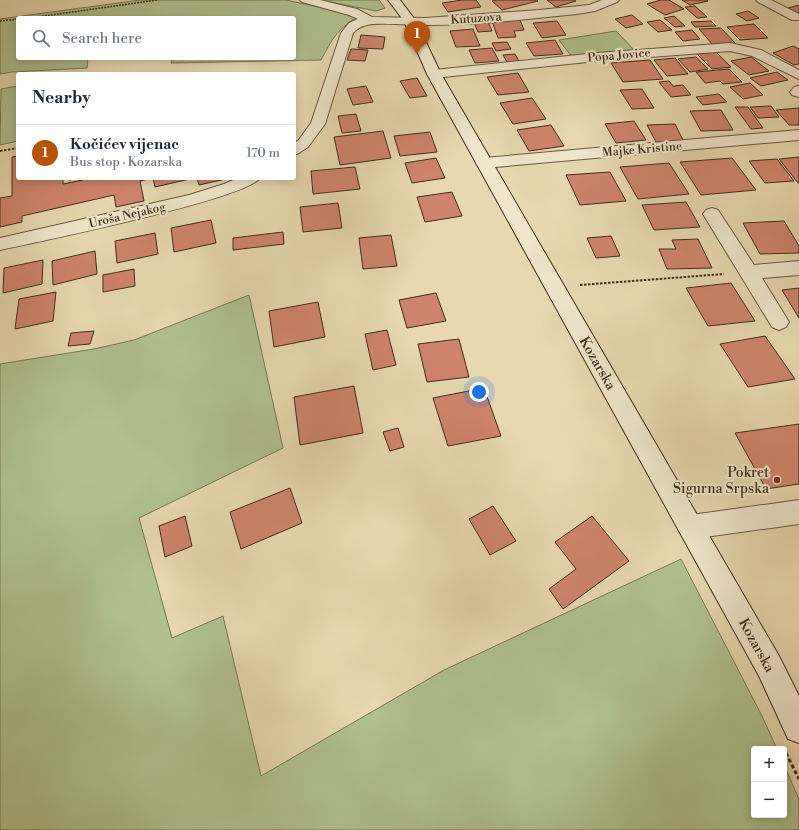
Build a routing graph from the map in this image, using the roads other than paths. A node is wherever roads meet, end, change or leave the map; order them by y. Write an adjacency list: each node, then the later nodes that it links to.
1 (306, 0): 6 (street)
2 (394, 0): 7 (street, Kozarska)
3 (614, 0): 7 (street, Kutuzova)
4 (762, 0): 5 (street)
5 (796, 17)
6 (371, 21): 7 (street); 11 (street)
7 (410, 21): 8 (street, Kozarska)
8 (434, 74): 9 (street, Popa Jovice); 12 (street, Kozarska)
9 (799, 75)
10 (799, 135): 12 (street, Majke Kristine)
11 (296, 148)
12 (484, 163): 20 (street, Kozarska)
13 (248, 180): 15 (street, Uroša Nejakog)
14 (712, 214): 17 (street)
15 (0, 244)
16 (799, 268): 17 (street)
17 (749, 272): 18 (street)
18 (779, 322)
19 (799, 512): 20 (street)
20 (691, 527): 21 (street, Kozarska)
21 (799, 728)

